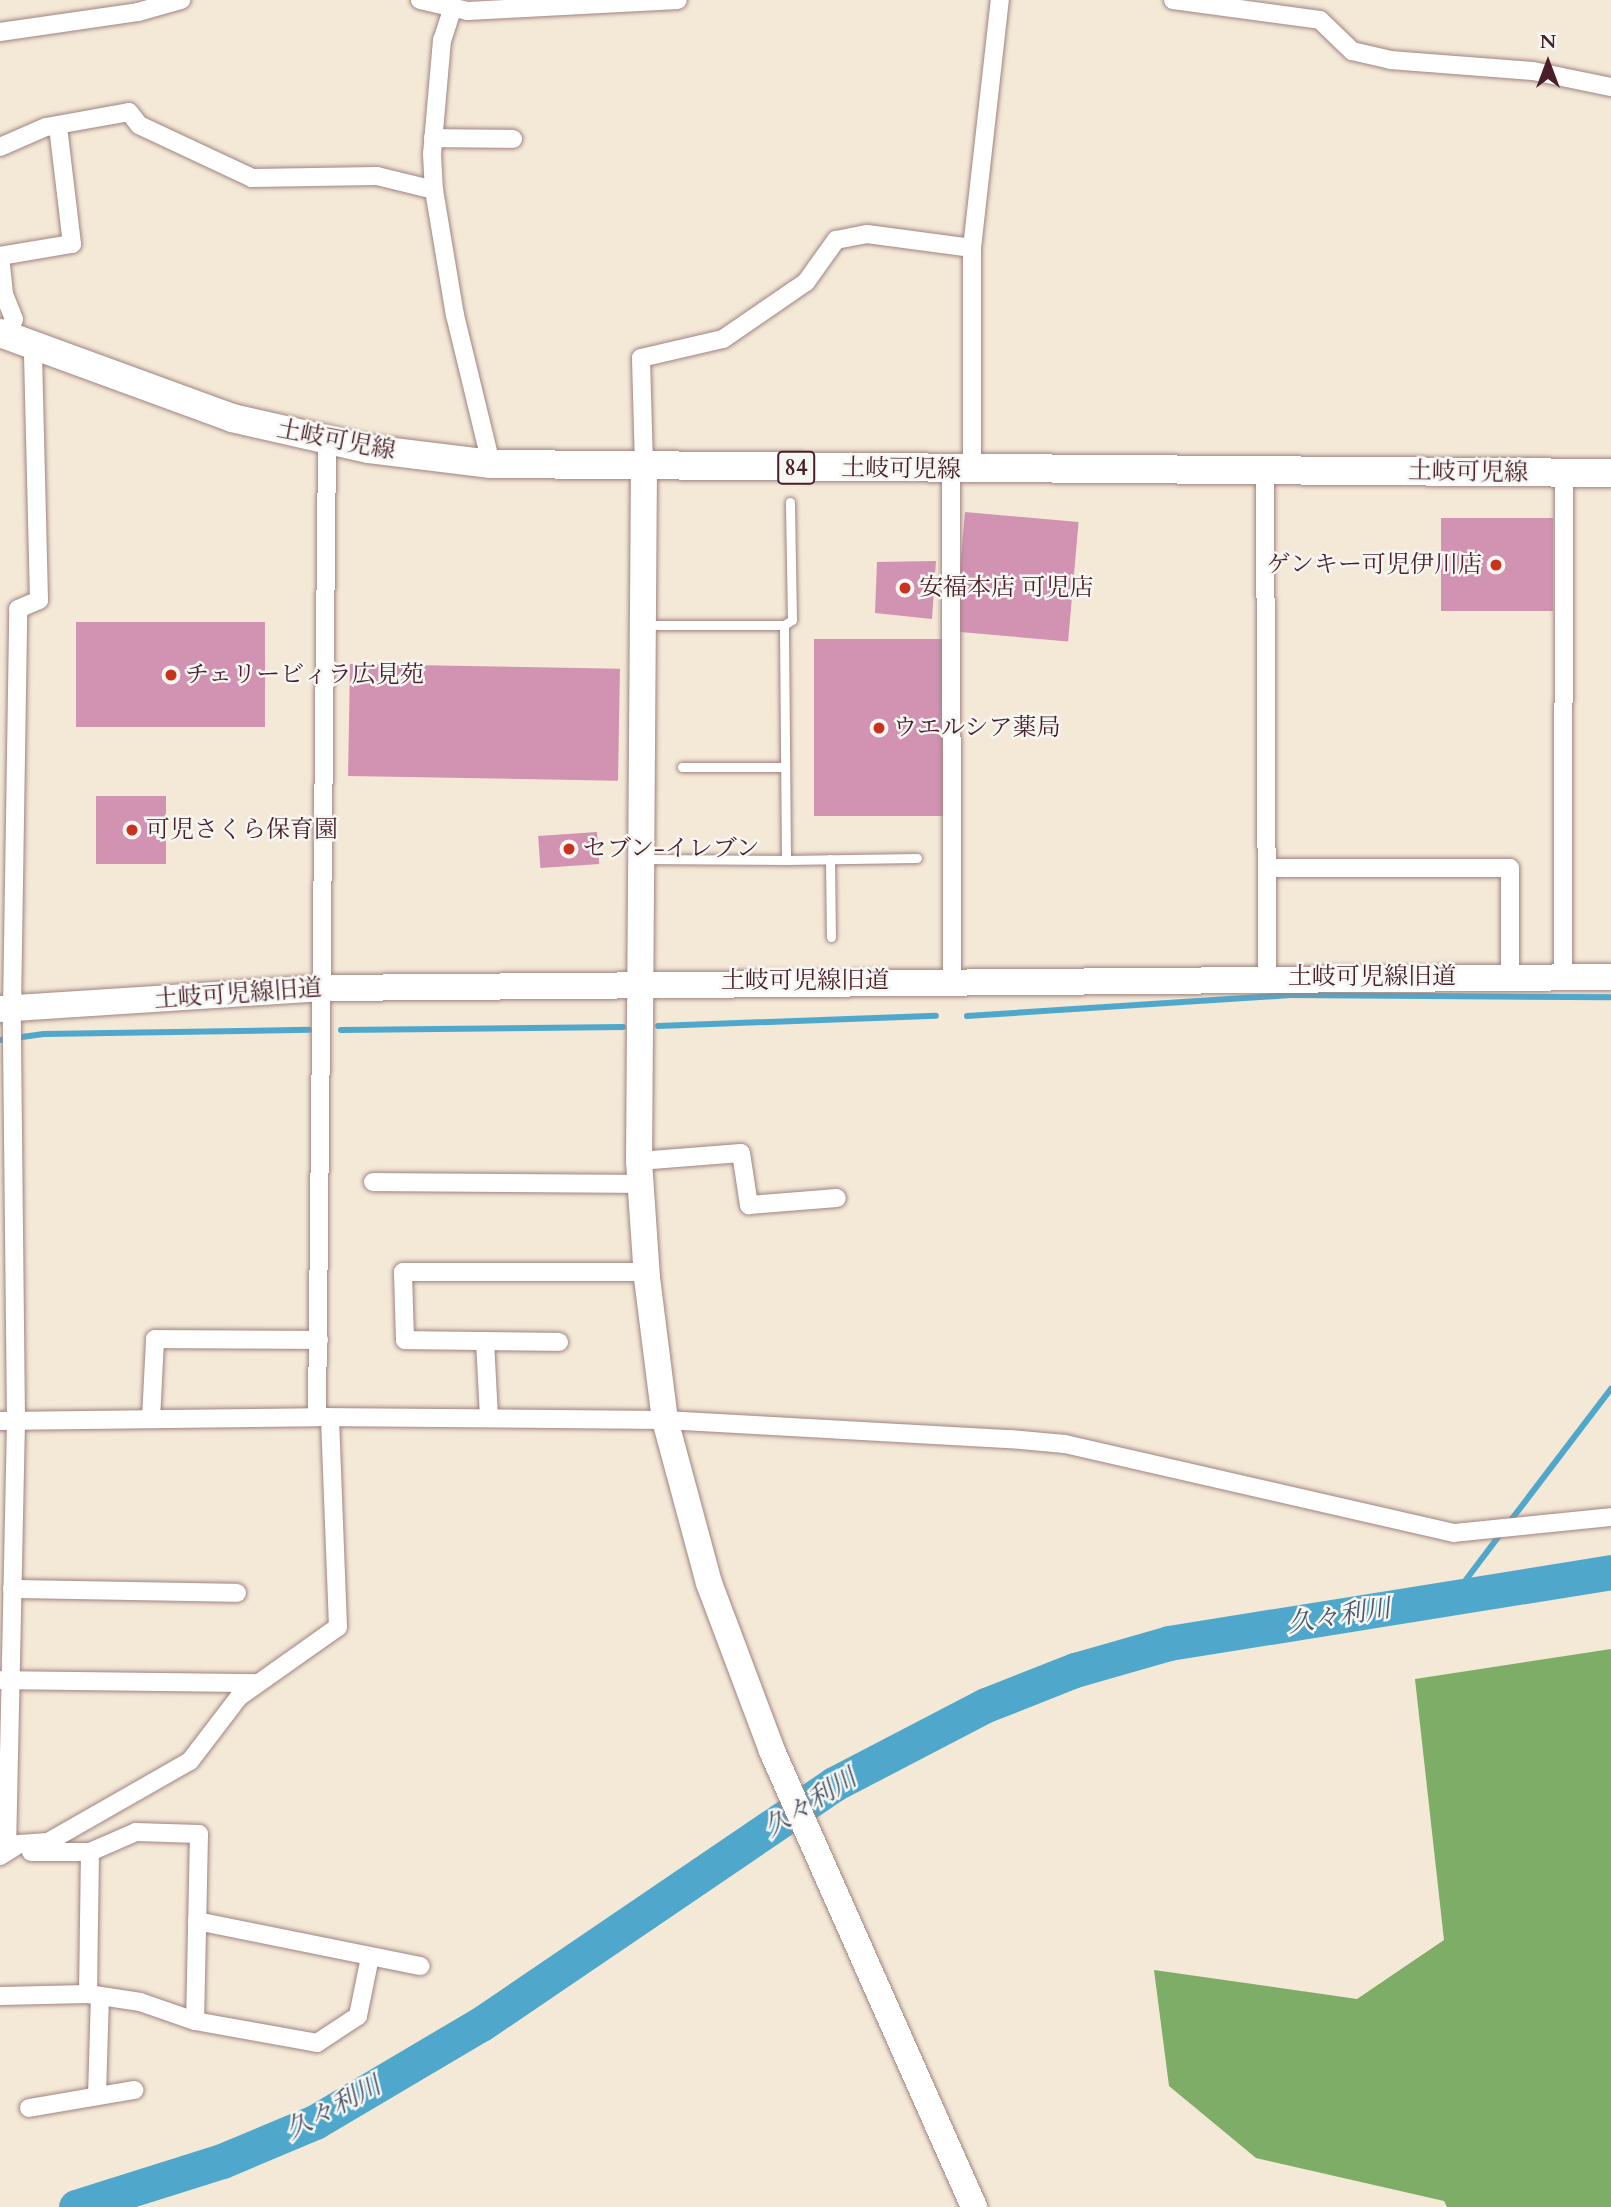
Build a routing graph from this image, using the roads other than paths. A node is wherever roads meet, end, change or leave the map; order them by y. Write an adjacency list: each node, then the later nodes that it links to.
1 (181, 0): 7 (street)
2 (420, 0): 6 (street)
3 (678, 0): 6 (street)
4 (1000, 0): 14 (street)
5 (1173, 0): 8 (street)
6 (463, 7): 10 (street)
7 (0, 32)
8 (1611, 87)
9 (58, 126): 12 (street); 13 (street); 15 (street)
10 (433, 138): 11 (street); 13 (street)
11 (513, 139)
12 (0, 147)
13 (434, 190): 17 (street)
14 (972, 248): 18 (street); 19 (street)
15 (14, 338): 16 (main road, 土岐可児線 / 84); 24 (street)
16 (327, 441): 17 (main road, 土岐可児線 / 84); 41 (street)
17 (491, 464): 18 (main road, 土岐可児線 / 84)
18 (644, 466): 19 (main road, 土岐可児線 / 84); 25 (street)
19 (961, 469): 20 (main road, 土岐可児線 / 84); 39 (street)
20 (1265, 470): 21 (main road, 土岐可児線 / 84); 33 (street)
21 (1564, 473): 22 (main road, 土岐可児線 / 84); 37 (street)
22 (1611, 473)
23 (790, 502): 26 (lane)
24 (9, 608): 42 (street)
25 (643, 625): 26 (lane); 30 (street)
26 (784, 625): 27 (lane)
27 (785, 766): 28 (lane); 32 (lane)
28 (682, 767)
29 (917, 858): 31 (lane)
30 (641, 859): 32 (lane); 40 (street)
31 (830, 859): 32 (lane); 34 (lane)
32 (786, 860)
33 (1267, 867): 35 (street); 36 (street)
34 (831, 937)
35 (1267, 977): 36 (street, 土岐可児線旧道); 39 (street, 土岐可児線旧道)
36 (1510, 977): 37 (street, 土岐可児線旧道)
37 (1563, 977): 38 (street, 土岐可児線旧道)
38 (1611, 977)
39 (952, 981): 40 (street, 土岐可児線旧道)
40 (639, 982): 41 (street, 土岐可児線旧道); 43 (street)
41 (325, 988): 42 (street, 土岐可児線旧道); 47 (street)
42 (8, 1015): 54 (street)
43 (640, 1173): 44 (street); 45 (street); 46 (street)
44 (373, 1182)
45 (836, 1198)
46 (646, 1272): 48 (street); 53 (street)
47 (319, 1340): 50 (street); 52 (street)
48 (485, 1341): 49 (street); 51 (street)
49 (559, 1342)
50 (324, 1417): 51 (street); 52 (street); 59 (street)
51 (489, 1418): 53 (street)
52 (151, 1419): 54 (street)
53 (665, 1420): 55 (street); 71 (street)
54 (8, 1421): 56 (street)
55 (1611, 1517)
56 (12, 1589): 57 (street); 58 (street)
57 (237, 1593)
58 (5, 1680): 59 (street); 60 (street)
59 (256, 1683): 60 (street)
60 (2, 1851): 61 (street)
61 (90, 1852): 62 (street); 65 (street)
62 (197, 1921): 63 (street); 67 (street)
63 (370, 1957): 64 (street); 67 (street)
64 (421, 1966)
65 (94, 1995): 66 (street); 67 (street); 69 (street)
66 (0, 1996)
67 (195, 2021)
68 (134, 2090): 69 (street)
69 (97, 2096): 70 (street)
70 (29, 2108)
71 (974, 2207)

